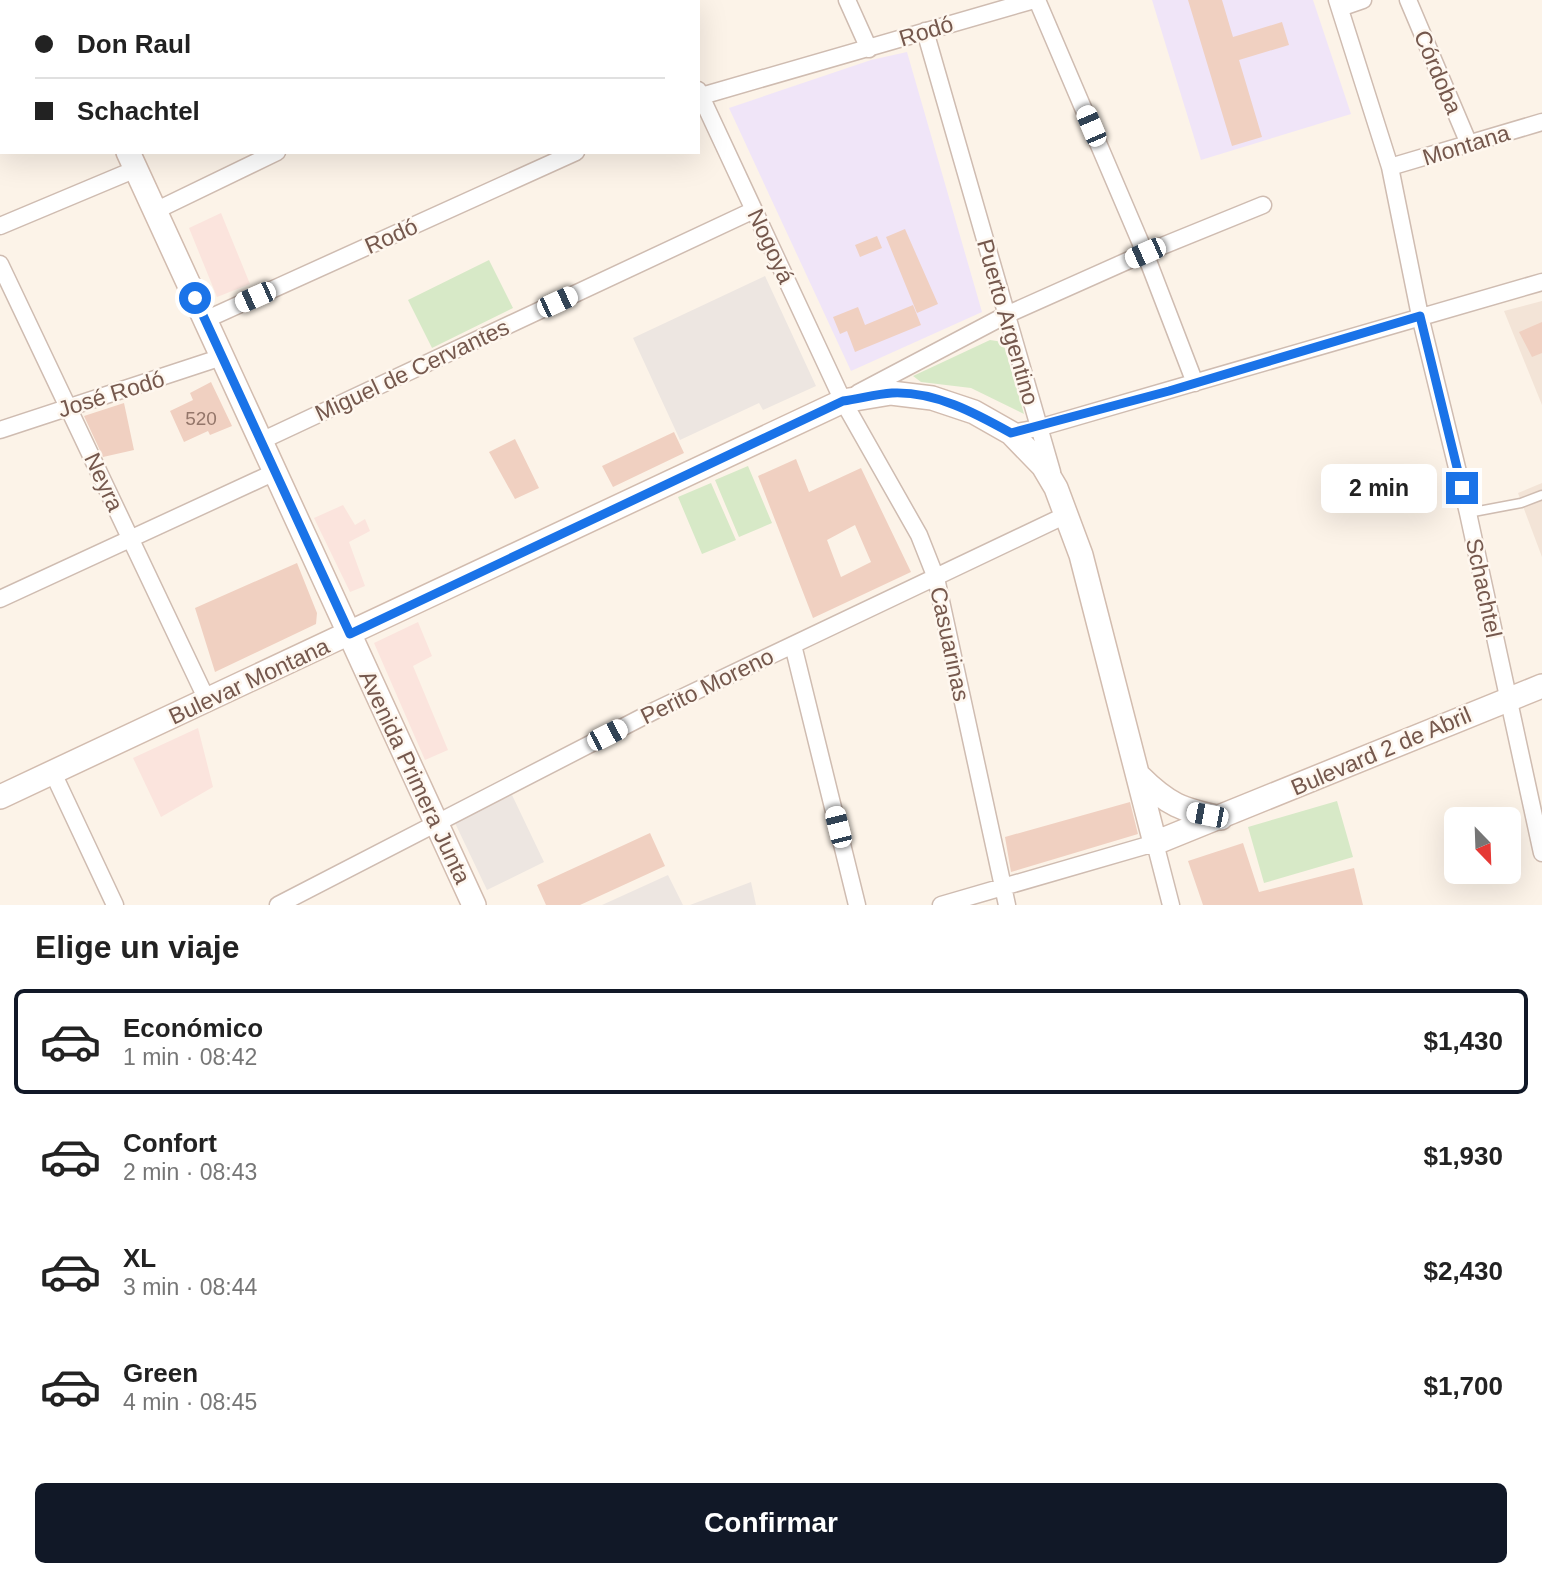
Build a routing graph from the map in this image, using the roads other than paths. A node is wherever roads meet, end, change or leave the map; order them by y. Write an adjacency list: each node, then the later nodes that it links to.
1 (847, 0): 7 (street)
2 (1036, 0): 6 (street, Rodó); 20 (street)
3 (1363, 0): 5 (street)
4 (1408, 0): 11 (street, Córdoba)
5 (1338, 4): 15 (street, Schachtel)
6 (925, 31): 7 (street, Rodó); 23 (street, Puerto Argentino)
7 (869, 49): 8 (street, Rodó)
8 (700, 95)
9 (700, 97): 17 (street, Nogoyá)
10 (1542, 121): 11 (street, Montana)
11 (1469, 144): 15 (street, Montana)
12 (273, 154): 18 (street)
13 (572, 154): 25 (street, Rodó)
14 (132, 160): 18 (main road, Avenida Primera Junta); 19 (street)
15 (1390, 167): 24 (street, Schachtel)
16 (1263, 205): 20 (street)
17 (754, 210): 28 (street, Nogoyá); 33 (street, Miguel de Cervantes)
18 (155, 211): 25 (main road, Avenida Primera Junta)
19 (0, 226)
20 (1145, 253): 23 (street); 27 (street)
21 (0, 264): 29 (street, Neyra)
22 (1542, 282): 24 (street)
23 (1006, 315): 28 (street); 30 (street, Puerto Argentino)
24 (1420, 316): 27 (street); 37 (street, Schachtel)
25 (205, 320): 26 (main road, Avenida Primera Junta)
26 (222, 357): 29 (street, José Rodó); 33 (main road, Avenida Primera Junta)
27 (1195, 383): 30 (street)
28 (843, 401): 32 (main road, Bulevar Montana); 40 (street, Casuarinas); 42 (main road, Bulevar Montana)
29 (68, 407): 31 (street, José Rodó); 39 (street, Neyra)
30 (1038, 428): 32 (street); 35 (street, Puerto Argentino)
31 (0, 430)
32 (1011, 433): 35 (main road, Bulevar Montana)
33 (261, 441): 34 (main road, Avenida Primera Junta)
34 (275, 472): 39 (street); 42 (main road, Avenida Primera Junta)
35 (1056, 488): 38 (main road, Puerto Argentino)
36 (1542, 495): 37 (lane)
37 (1468, 513): 45 (street, Schachtel)
38 (1066, 515): 40 (street, Perito Moreno); 48 (main road, Puerto Argentino)
39 (131, 539): 41 (street); 46 (street, Neyra)
40 (936, 578): 43 (street, Perito Moreno); 55 (street, Casuarinas)
41 (0, 598)
42 (350, 634): 46 (main road, Bulevar Montana); 52 (main road, Avenida Primera Junta)
43 (793, 645): 52 (street, Perito Moreno); 59 (street)
44 (1542, 686): 45 (main road, Bulevard 2 de Abril)
45 (1508, 698): 50 (main road, Bulevard 2 de Abril); 54 (street, Schachtel)
46 (207, 700): 47 (main road, Bulevar Montana)
47 (53, 773): 49 (main road, Bulevar Montana); 56 (street)
48 (1138, 775): 50 (main road); 51 (main road, Puerto Argentino)
49 (0, 797)
50 (1182, 815): 51 (main road); 53 (main road)
51 (1150, 819): 53 (main road, Puerto Argentino)
52 (437, 822): 57 (street, Perito Moreno); 58 (main road, Avenida Primera Junta)
53 (1155, 844): 55 (street); 62 (street)
54 (1542, 853)
55 (1003, 888): 60 (street); 61 (street, Casuarinas)
56 (115, 905)
57 (278, 905)
58 (474, 905)
59 (856, 905)
60 (942, 905)
61 (1007, 905)
62 (1171, 905)

